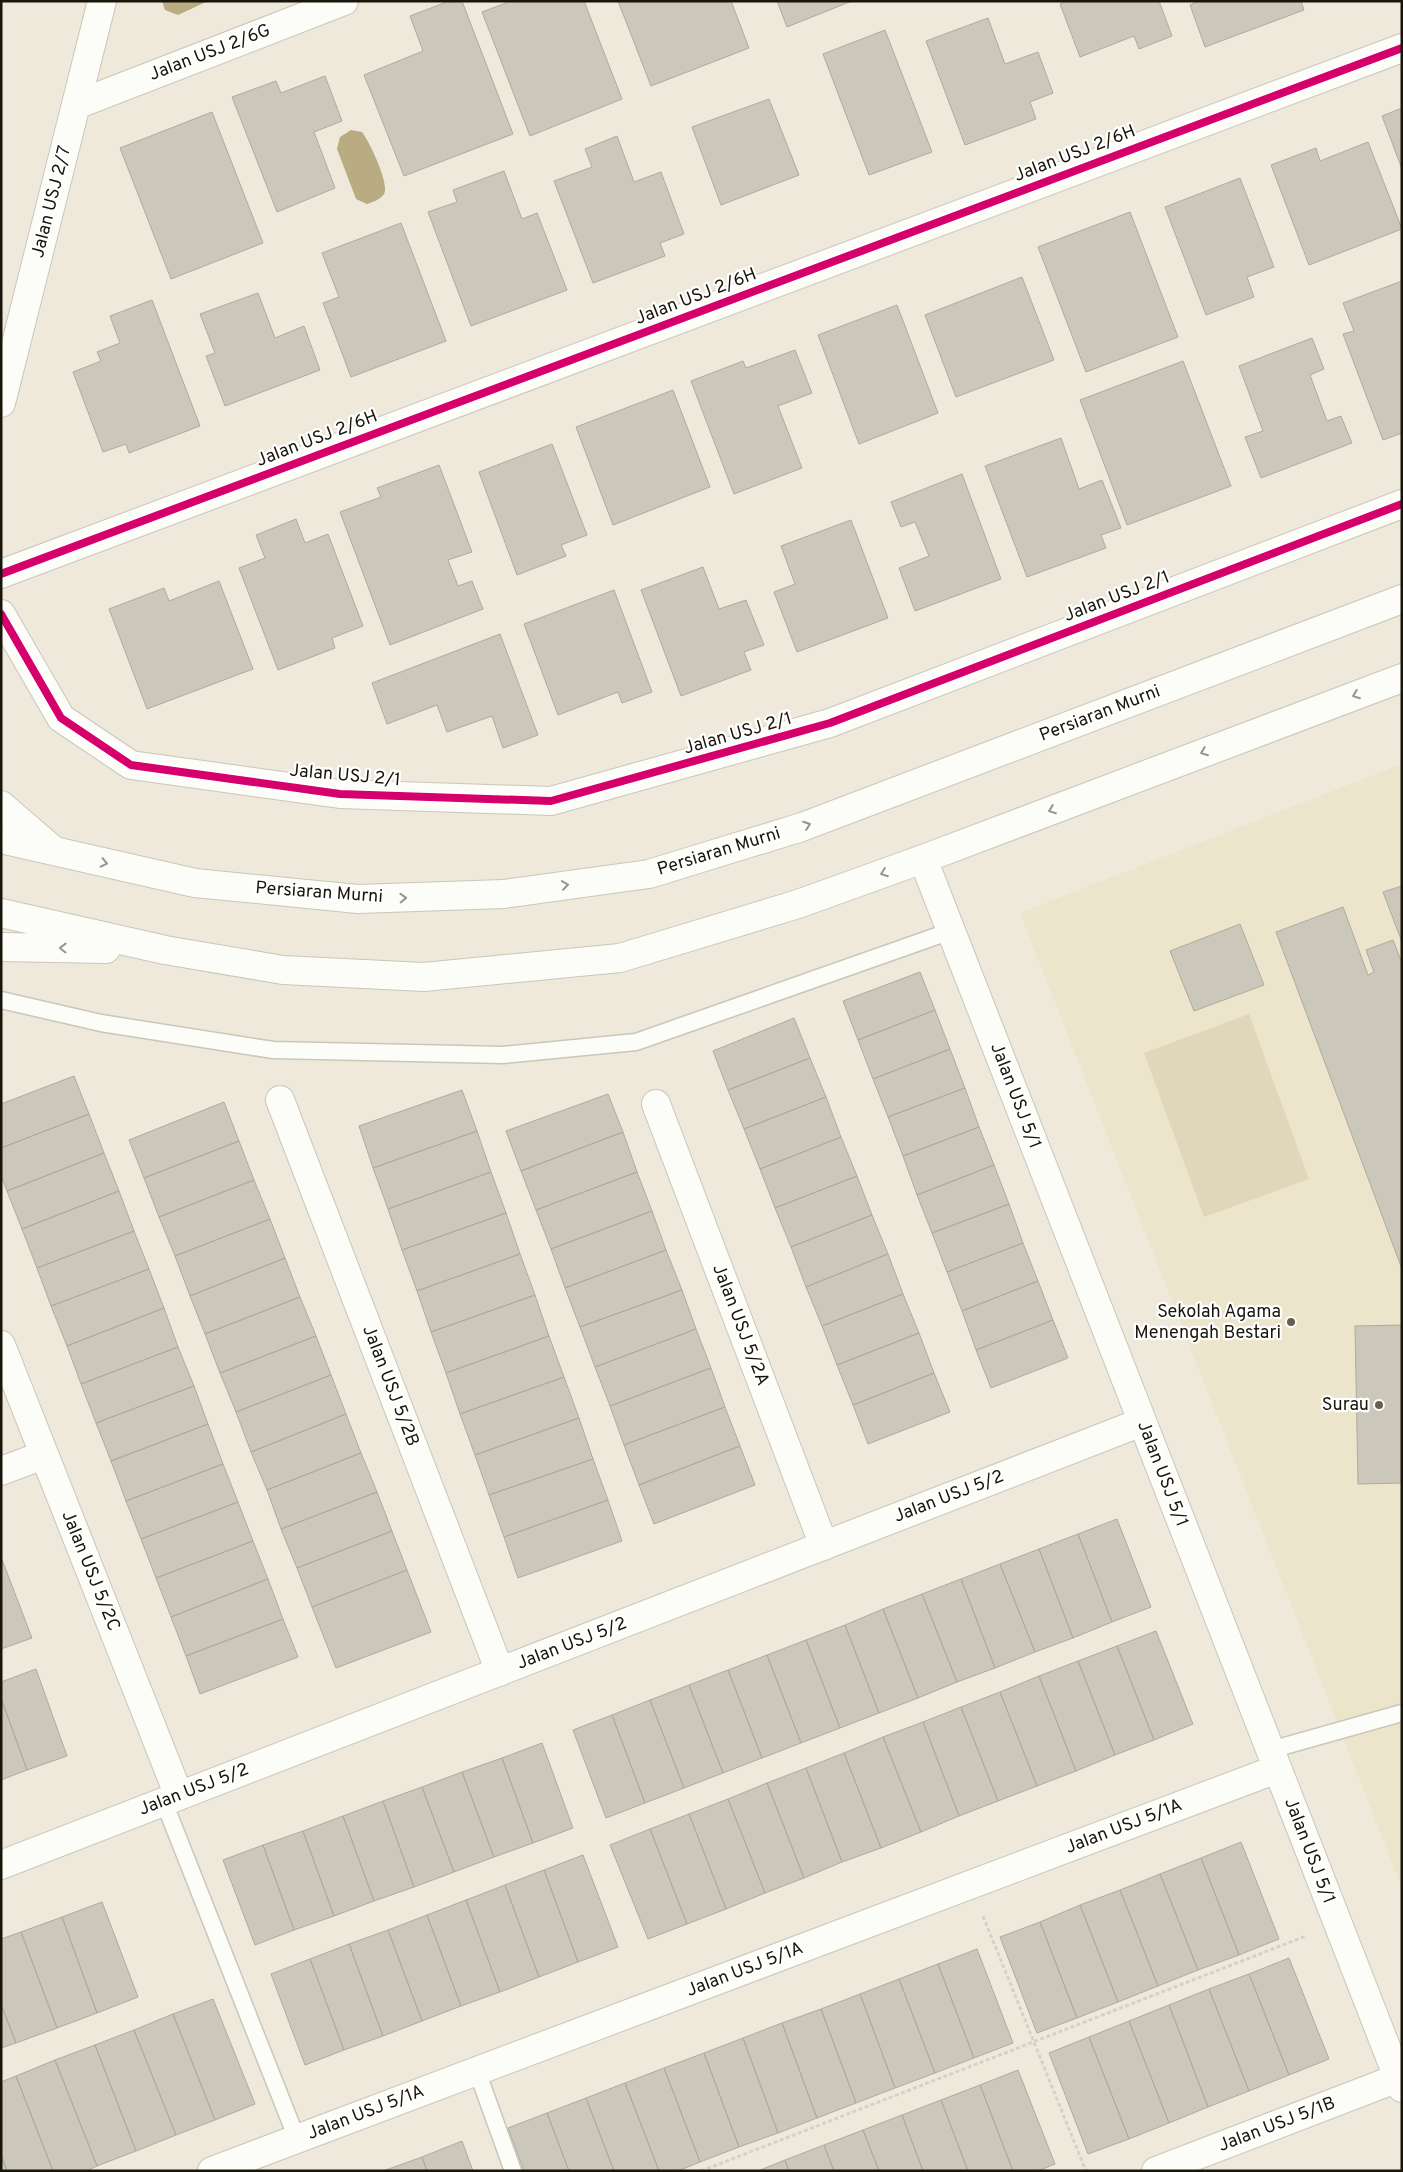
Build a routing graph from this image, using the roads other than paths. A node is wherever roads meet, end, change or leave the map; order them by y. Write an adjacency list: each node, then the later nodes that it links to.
1 (102, 1): 4 (street, Jalan USJ 2/7)
2 (344, 1): 4 (street, Jalan USJ 2/6G)
3 (1402, 48): 7 (street, Jalan USJ 2/6H)
4 (76, 104): 5 (street, Jalan USJ 2/7)
5 (1, 403)
6 (1402, 504): 9 (street, Jalan USJ 2/1)
7 (1, 574)
8 (1402, 600): 13 (street, Persiaran Murni, one-way to 8)
9 (1, 614)
10 (1402, 678): 14 (street, one-way to 14)
11 (1, 805): 13 (street)
12 (1, 839): 13 (street, Persiaran Murni)
13 (56, 852)
14 (923, 859): 16 (street, Jalan USJ 5/1); 18 (street, one-way to 18)
15 (1, 913): 18 (street)
16 (951, 931): 19 (lane); 23 (street, Jalan USJ 5/1)
17 (1, 947): 18 (street, one-way to 17)
18 (164, 950)
19 (1, 1000)
20 (280, 1100): 27 (street, Jalan USJ 5/2B)
21 (656, 1104): 26 (street, Jalan USJ 5/2A)
22 (1, 1345): 24 (street, Jalan USJ 5/2C)
23 (1142, 1422): 26 (street, Jalan USJ 5/2); 29 (street, Jalan USJ 5/1)
24 (44, 1455): 25 (street); 30 (street, Jalan USJ 5/2C)
25 (1, 1471)
26 (824, 1546): 27 (street, Jalan USJ 5/2)
27 (500, 1672): 30 (street, Jalan USJ 5/2)
28 (1402, 1713): 29 (lane)
29 (1274, 1760): 32 (street, Jalan USJ 5/1A); 33 (street, Jalan USJ 5/1)
30 (172, 1799): 31 (street, Jalan USJ 5/2); 34 (lane)
31 (1, 1865)
32 (477, 2071): 34 (street, Jalan USJ 5/1A); 36 (lane)
33 (1400, 2083): 37 (street, Jalan USJ 5/1B)
34 (297, 2139): 35 (street, Jalan USJ 5/1A)
35 (212, 2171)
36 (513, 2171)
37 (1156, 2171)

